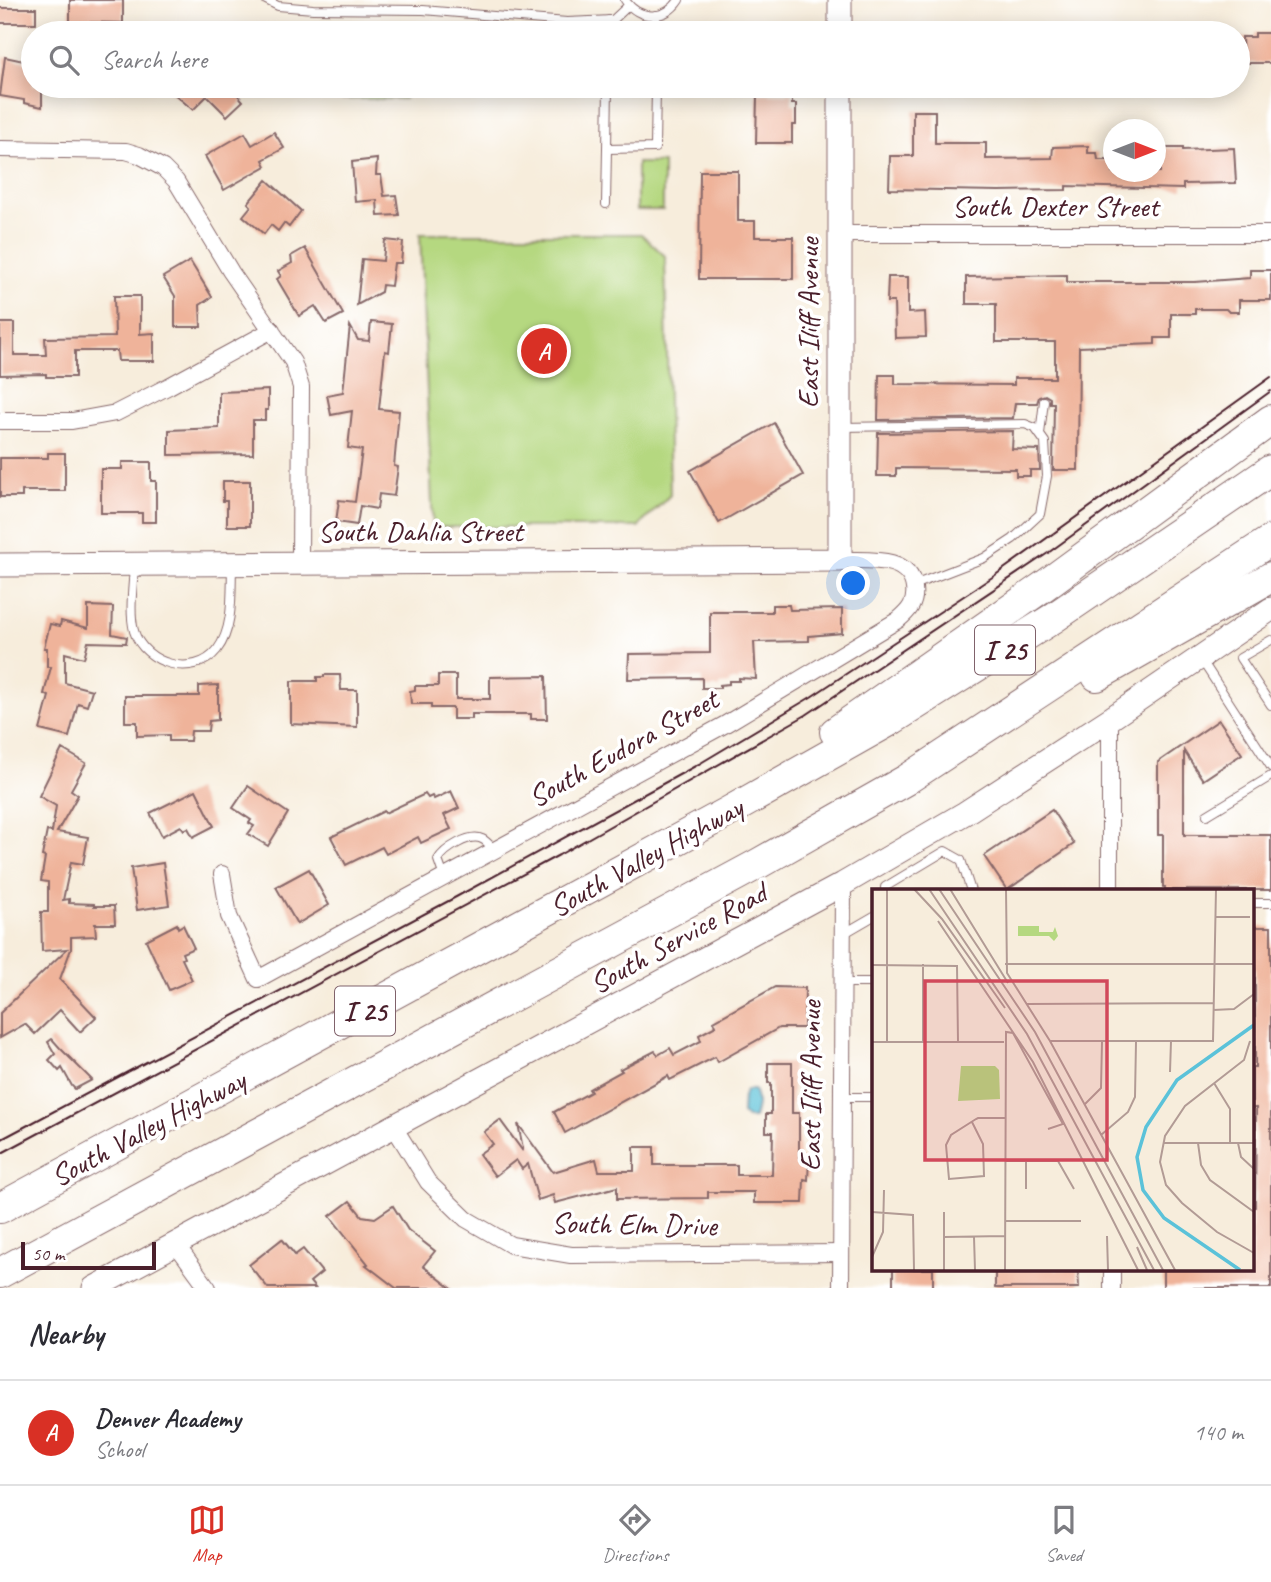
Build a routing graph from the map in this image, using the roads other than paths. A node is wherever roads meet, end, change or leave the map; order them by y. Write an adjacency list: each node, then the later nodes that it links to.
1 (266, 0): 7 (lane)
2 (679, 0): 5 (lane)
3 (840, 0): 10 (street)
4 (627, 3): 5 (lane); 6 (lane)
5 (656, 15): 9 (lane)
6 (609, 20): 8 (lane)
7 (555, 21)
8 (588, 21)
9 (656, 21)
10 (840, 21)
11 (608, 98): 15 (lane)
12 (656, 98): 15 (lane)
13 (840, 98): 17 (street, East Iliff Avenue)
14 (0, 149): 19 (street)
15 (607, 149): 16 (lane)
16 (606, 204)
17 (839, 234): 18 (street, South Dexter Street); 23 (street, East Iliff Avenue)
18 (1271, 234)
19 (272, 330): 22 (street); 28 (street)
20 (1044, 401): 24 (lane)
21 (1271, 420): 44 (highway)
22 (0, 421)
23 (840, 427): 24 (lane); 27 (street, East Iliff Avenue)
24 (1040, 434): 33 (lane)
25 (1271, 470): 44 (highway, South Valley Highway / I 25)
26 (1271, 540): 43 (highway, South Valley Highway / I 25)
27 (840, 561): 28 (street, South Dahlia Street); 33 (street)
28 (300, 563): 29 (street, South Dahlia Street)
29 (232, 564): 31 (street, South Dahlia Street); 31 (lane)
30 (0, 565): 31 (street, South Dahlia Street)
31 (134, 565)
32 (1271, 577): 43 (highway)
33 (914, 585): 47 (street, South Eudora Street)
34 (1271, 609): 35 (street, South Service Road)
35 (1229, 636): 37 (street, South Service Road); 38 (lane)
36 (1271, 640): 38 (lane)
37 (1199, 657): 40 (street, South Service Road); 41 (lane)
38 (1243, 657): 39 (lane)
39 (1271, 705)
40 (1110, 719): 46 (street, South Service Road); 54 (street)
41 (1271, 767)
42 (1271, 776): 45 (lane)
43 (906, 780): 66 (highway, South Valley Highway / I 25)
44 (728, 812): 62 (highway, South Valley Highway / I 25)
45 (1207, 815)
46 (934, 831): 48 (lane); 51 (street, South Service Road)
47 (495, 851): 50 (street, South Eudora Street); 50 (lane)
48 (945, 851): 52 (lane); 53 (lane)
49 (222, 874): 50 (street, South Eudora Street)
50 (445, 878)
51 (843, 884): 56 (street, East Iliff Avenue); 61 (street, South Service Road)
52 (885, 889)
53 (970, 889)
54 (1110, 889)
55 (872, 917): 56 (lane)
56 (843, 934): 57 (street, East Iliff Avenue)
57 (842, 983): 58 (lane); 59 (street, East Iliff Avenue)
58 (872, 983)
59 (842, 1097): 60 (lane); 64 (street, East Iliff Avenue)
60 (872, 1097)
61 (394, 1127): 63 (street, South Service Road); 64 (street, South Elm Drive)
62 (0, 1208)
63 (176, 1244): 67 (street, South Service Road); 68 (street)
64 (841, 1253): 69 (street, East Iliff Avenue)
65 (1112, 1270): 70 (street)
66 (0, 1273)
67 (94, 1288)
68 (208, 1288)
69 (841, 1288)
70 (1112, 1288)

